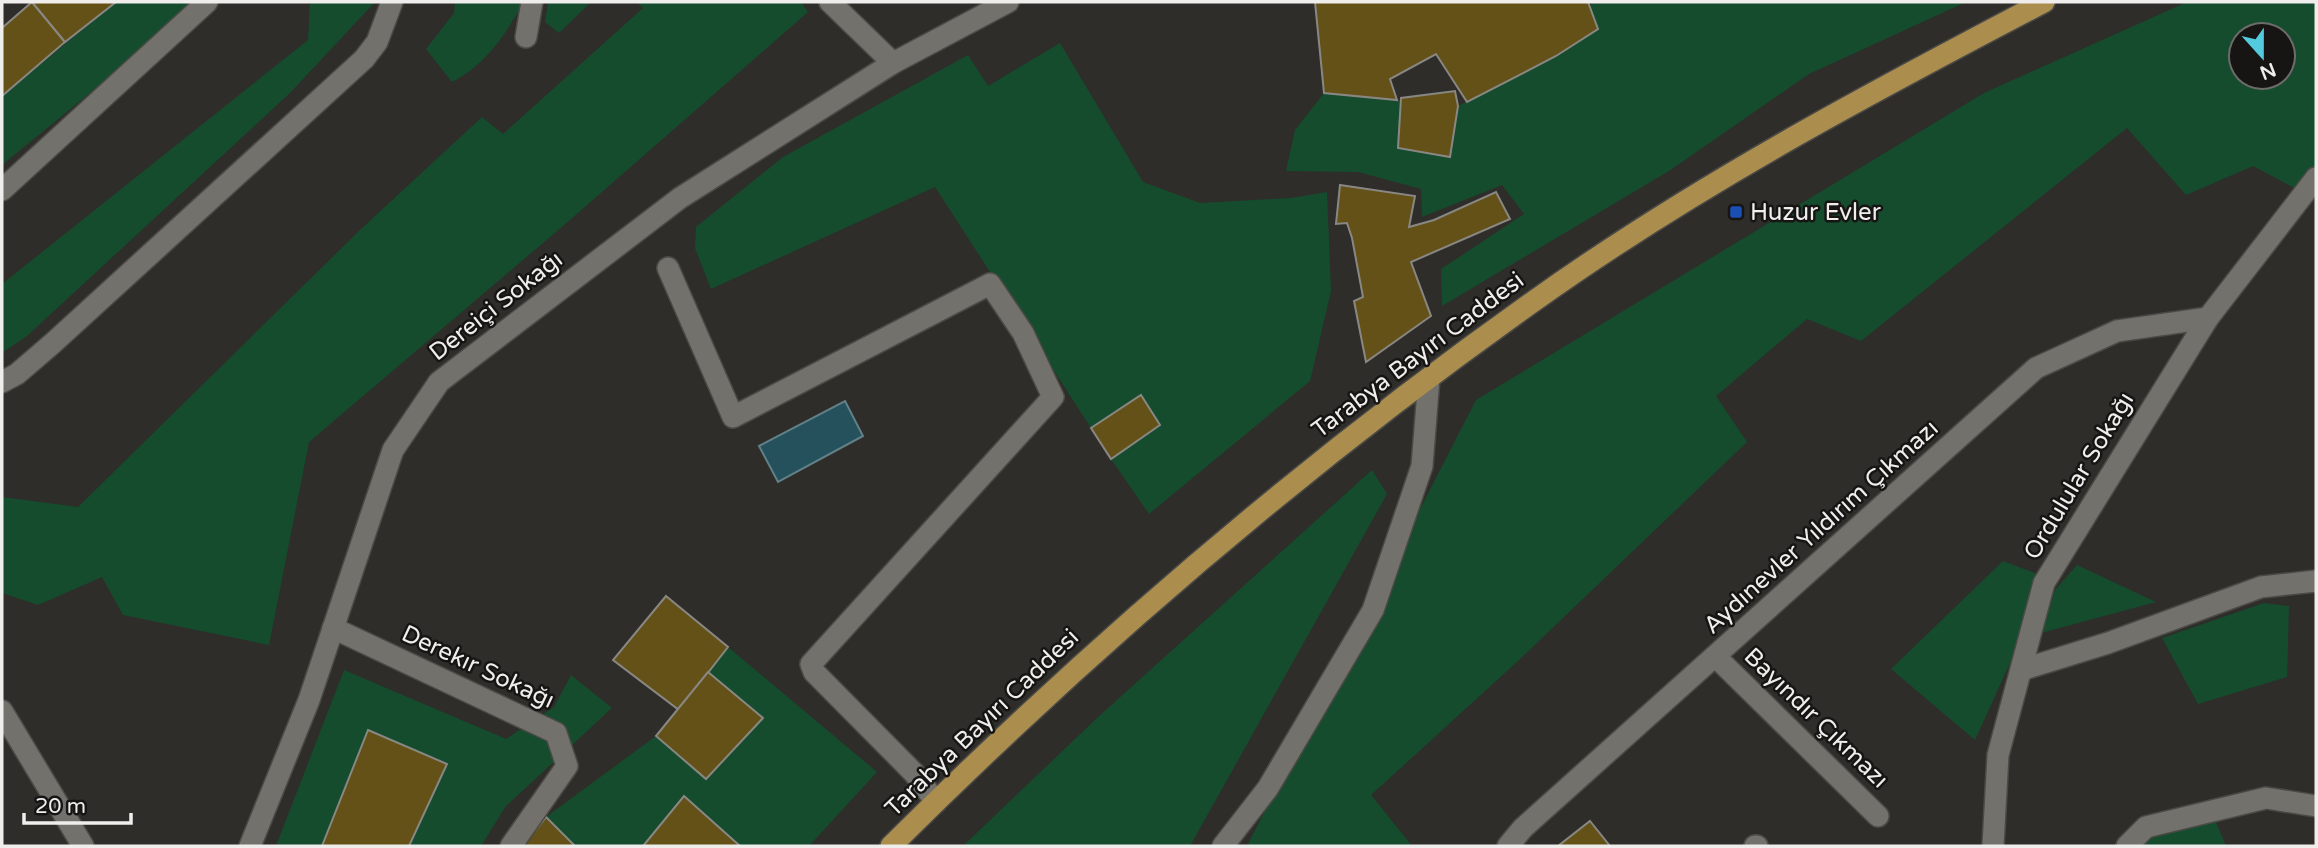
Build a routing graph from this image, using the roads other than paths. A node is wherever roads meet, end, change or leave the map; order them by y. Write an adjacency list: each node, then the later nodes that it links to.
1 (207, 2): 10 (street)
2 (392, 2): 14 (street)
3 (532, 2): 7 (street)
4 (830, 2): 8 (street)
5 (1008, 2): 8 (street, Dereiçi Sokağı)
6 (2044, 2): 13 (main road, Tarabya Bayırı Caddesi)
7 (526, 37)
8 (894, 63): 16 (street, Dereiçi Sokağı)
9 (2316, 178): 12 (street, Ordulular Sokağı)
10 (2, 190)
11 (668, 268): 20 (street)
12 (2208, 318): 17 (street, Aydınevler Yıldırım Çıkmazı); 18 (street, Ordulular Sokağı)
13 (1429, 378): 20 (main road, Tarabya Bayırı Caddesi); 27 (street)
14 (2, 382)
15 (2316, 581): 18 (street)
16 (333, 628): 24 (street, Dereiçi Sokağı); 25 (street, Derekır Sokağı)
17 (1716, 657): 22 (street, Bayındır Çıkmazı); 28 (street, Aydınevler Yıldırım Çıkmazı)
18 (2021, 670): 29 (street, Ordulular Sokağı)
19 (2, 711): 23 (street)
20 (936, 802): 26 (main road, Tarabya Bayırı Caddesi)
21 (2316, 806): 30 (street)
22 (1878, 816)
23 (83, 846)
24 (250, 846)
25 (511, 846)
26 (891, 846)
27 (1223, 846)
28 (1508, 846)
29 (1993, 846)
30 (2127, 846)

